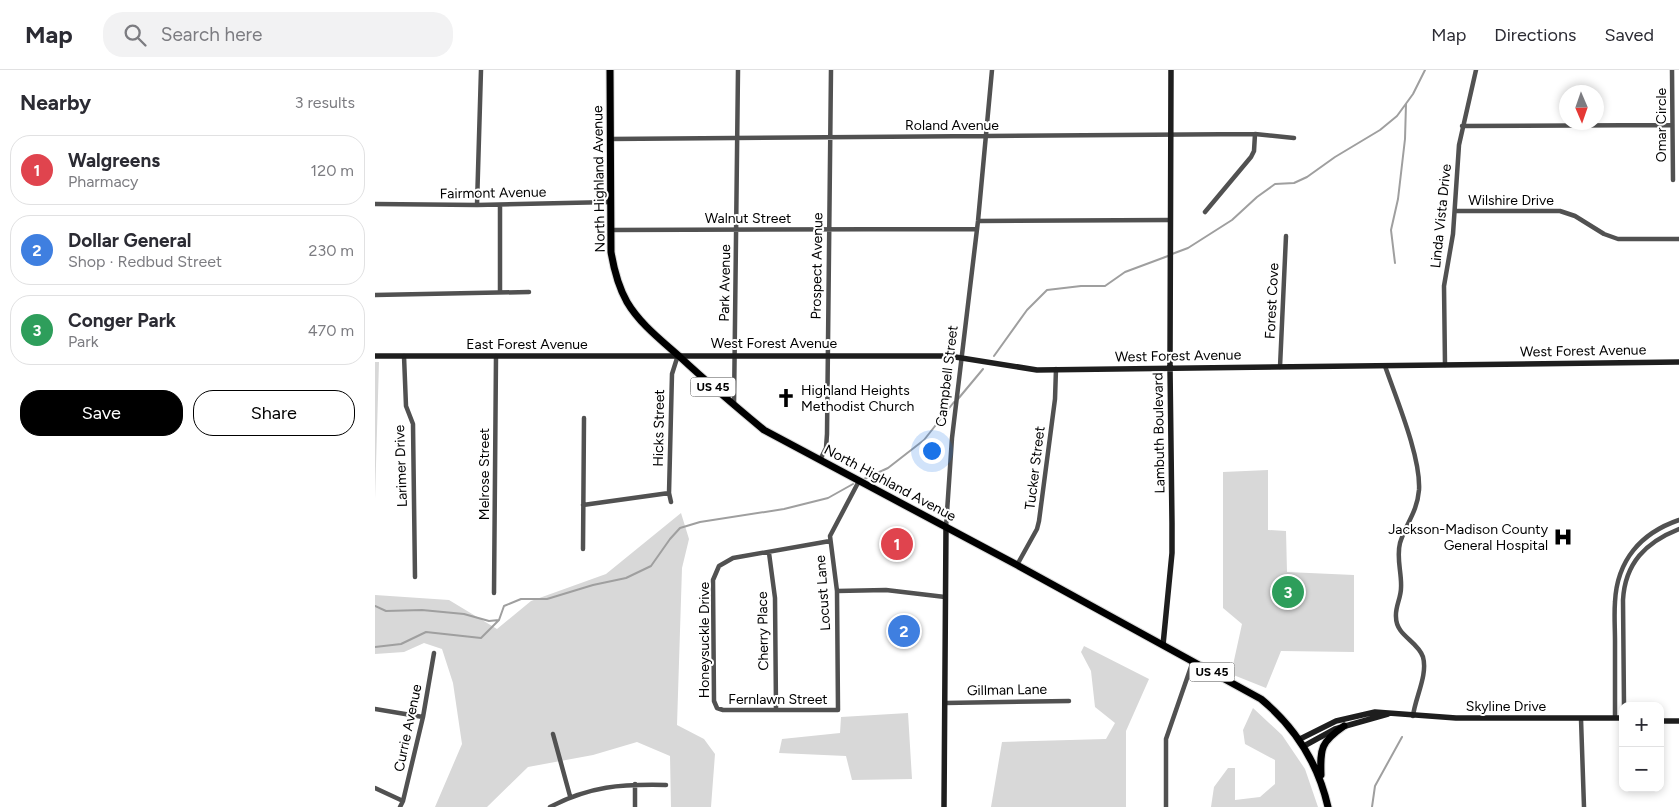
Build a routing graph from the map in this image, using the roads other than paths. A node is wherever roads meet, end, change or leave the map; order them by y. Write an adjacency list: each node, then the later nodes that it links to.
1 (481, 70): 21 (street)
2 (610, 70): 17 (main road, North Highland Avenue / US 45)
3 (737, 70): 15 (street, Park Avenue)
4 (831, 70): 13 (street, Prospect Avenue)
5 (992, 70): 14 (street, Campbell Street)
6 (1171, 70): 11 (street, Lambuth Boulevard)
7 (1476, 70): 10 (street, Linda Vista Drive)
8 (1672, 70): 9 (street, Omar Circle)
9 (1672, 125): 10 (street); 18 (street, Omar Circle)
10 (1462, 126): 23 (street, Linda Vista Drive)
11 (1171, 134): 12 (street, Roland Avenue); 14 (street, Roland Avenue); 25 (street, Lambuth Boulevard)
12 (1255, 134): 16 (street, Roland Avenue); 24 (street)
13 (831, 137): 14 (street, Roland Avenue); 15 (street, Roland Avenue); 28 (street, Prospect Avenue)
14 (986, 137): 26 (street, Campbell Street)
15 (736, 138): 17 (street, Roland Avenue); 27 (street, Park Avenue)
16 (1294, 138)
17 (611, 139): 19 (main road, North Highland Avenue / US 45)
18 (1673, 180)
19 (611, 202): 22 (street, Fairmont Avenue); 30 (main road, North Highland Avenue / US 45)
20 (375, 204): 21 (street, Fairmont Avenue)
21 (477, 205): 22 (street, Fairmont Avenue)
22 (500, 205): 33 (street)
23 (1456, 211): 32 (street, Wilshire Drive); 44 (street, Linda Vista Drive)
24 (1205, 212)
25 (1170, 220): 26 (street); 47 (street, Lambuth Boulevard)
26 (978, 221): 29 (street, Campbell Street)
27 (737, 229): 28 (street, Walnut Street); 30 (street, Walnut Street); 37 (street, Park Avenue)
28 (829, 229): 29 (street, Walnut Street); 41 (street, Prospect Avenue)
29 (977, 229): 42 (street, Campbell Street)
30 (610, 230): 36 (main road, North Highland Avenue / US 45)
31 (1286, 236): 46 (street, Forest Cove)
32 (1679, 239)
33 (500, 292): 34 (street); 35 (street)
34 (529, 292)
35 (375, 295)
36 (678, 355): 37 (street, West Forest Avenue); 40 (street, East Forest Avenue); 49 (main road, North Highland Avenue / US 45); 53 (street, Hicks Street)
37 (735, 355): 41 (street, West Forest Avenue); 49 (street, Park Avenue)
38 (375, 356): 39 (street, East Forest Avenue)
39 (404, 356): 40 (street, East Forest Avenue); 63 (street, Larimer Drive)
40 (496, 356): 65 (street, Melrose Street)
41 (827, 356): 42 (street, West Forest Avenue); 51 (street, Prospect Avenue)
42 (963, 357): 48 (street, West Forest Avenue); 57 (street, Campbell Street)
43 (1679, 362): 44 (street, West Forest Avenue)
44 (1445, 365): 45 (street, West Forest Avenue)
45 (1385, 366): 46 (street, West Forest Avenue); 78 (street)
46 (1280, 367): 47 (street, West Forest Avenue)
47 (1170, 368): 48 (street, West Forest Avenue); 67 (street, Lambuth Boulevard)
48 (1056, 369): 62 (street, Tucker Street)
49 (734, 406): 51 (main road, North Highland Avenue / US 45)
50 (584, 418): 55 (street)
51 (820, 460): 52 (main road, North Highland Avenue / US 45)
52 (861, 482): 57 (main road, North Highland Avenue / US 45); 59 (street, Locust Lane)
53 (669, 493): 54 (street, Hicks Street); 55 (street)
54 (671, 502)
55 (583, 505): 60 (street)
56 (1679, 520): 80 (street)
57 (946, 527): 62 (main road, North Highland Avenue / US 45); 66 (street, Campbell Street)
58 (1679, 529): 72 (street)
59 (830, 541): 61 (street, Honeysuckle Drive); 64 (street, Locust Lane)
60 (583, 549)
61 (769, 553): 73 (street, Honeysuckle Drive); 75 (street, Cherry Place)
62 (1017, 565): 67 (main road, North Highland Avenue / US 45)
63 (415, 577)
64 (837, 591): 66 (street); 76 (street, Locust Lane)
65 (494, 592)
66 (945, 597): 71 (street, Campbell Street)
67 (1163, 645): 69 (main road, North Highland Avenue / US 45)
68 (434, 653): 79 (street, Currie Avenue)
69 (1193, 661): 87 (main road, North Highland Avenue / US 45); 98 (street)
70 (1069, 701): 71 (street, Gillman Lane)
71 (945, 702): 97 (street, Campbell Street)
72 (1624, 702)
73 (717, 708): 75 (street, Fernlawn Street)
74 (375, 709): 79 (street)
75 (776, 709): 76 (street, Fernlawn Street)
76 (838, 710)
77 (1390, 713): 78 (street, Skyline Drive); 85 (street, Skyline Drive); 87 (street, Skyline Drive)
78 (1413, 716): 82 (street, Skyline Drive)
79 (423, 717): 93 (street, Currie Avenue)
80 (1615, 718): 81 (street, Skyline Drive); 82 (street, Skyline Drive)
81 (1619, 718)
82 (1581, 719): 100 (street)
83 (1664, 720): 84 (street)
84 (1679, 721)
85 (1344, 726): 87 (street, Skyline Drive); 88 (main road)
86 (553, 734): 92 (street)
87 (1302, 743): 88 (main road, North Highland Avenue / US 45)
88 (1321, 781): 99 (main road, North Highland Avenue / US 45)
89 (635, 784): 90 (street); 92 (street); 96 (street)
90 (666, 786)
91 (375, 788): 93 (street)
92 (570, 796): 95 (street)
93 (403, 801): 94 (street, Currie Avenue)
94 (400, 807)
95 (550, 807)
96 (635, 807)
97 (944, 807)
98 (1166, 807)
99 (1328, 807)
100 (1584, 807)

